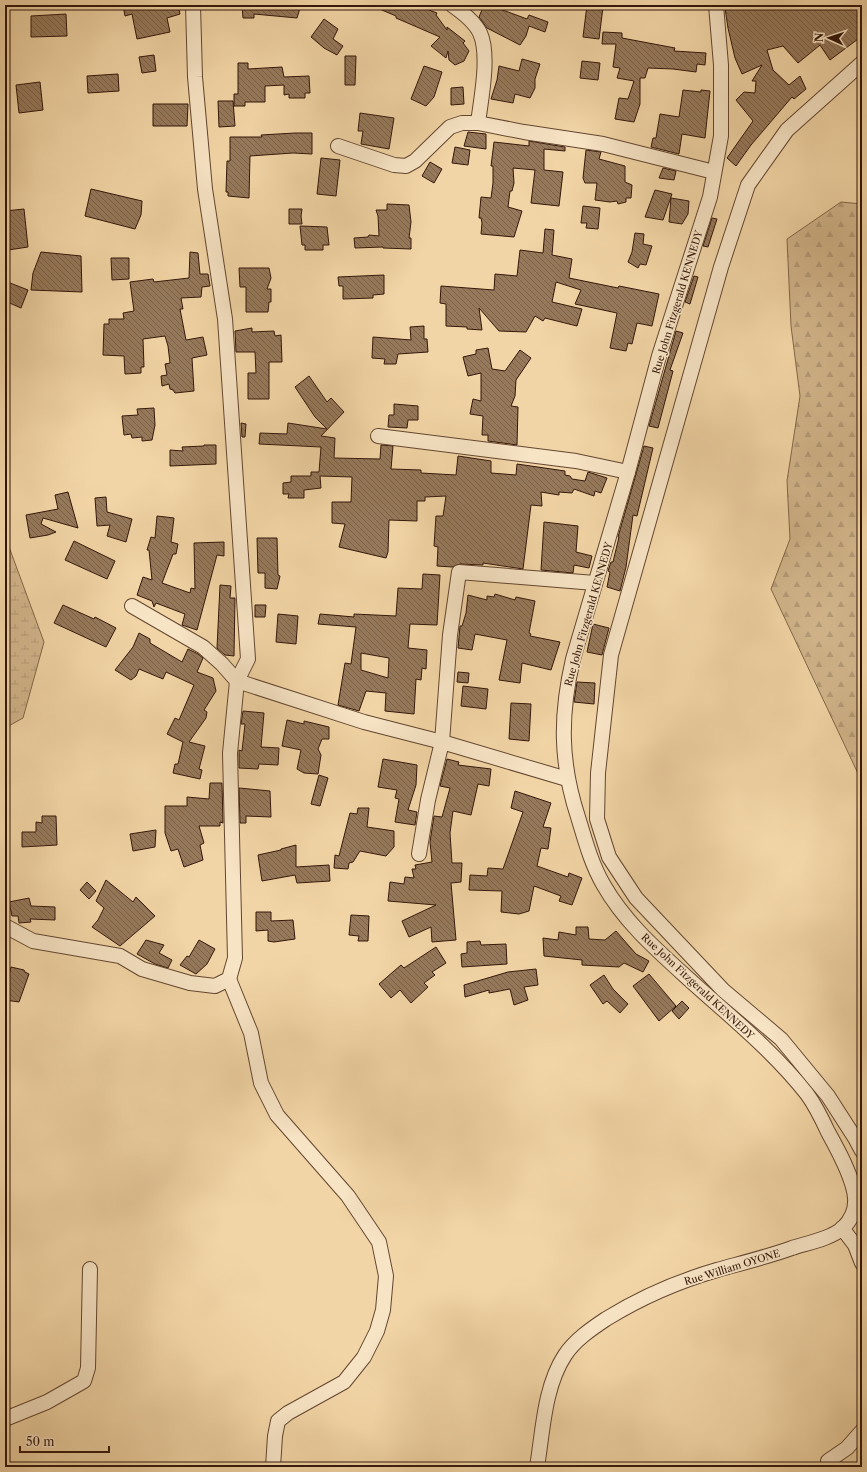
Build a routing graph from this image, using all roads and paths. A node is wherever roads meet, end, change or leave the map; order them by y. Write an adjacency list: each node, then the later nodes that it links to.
1 (193, 5): 12 (street)
2 (452, 5): 5 (street)
3 (716, 5): 7 (street, Rue John Fitzgerald KENNEDY)
4 (862, 63): 18 (street)
5 (478, 123): 6 (street); 7 (street)
6 (338, 146)
7 (714, 172): 9 (street, Rue John Fitzgerald KENNEDY)
8 (378, 436): 9 (street)
9 (628, 472): 10 (street, Rue John Fitzgerald KENNEDY)
10 (595, 583): 13 (street); 14 (street, Rue John Fitzgerald KENNEDY)
11 (132, 606): 12 (street)
12 (237, 682): 13 (street); 17 (street)
13 (442, 742): 14 (street); 15 (street)
14 (567, 779): 19 (street, Rue John Fitzgerald KENNEDY)
15 (419, 854)
16 (5, 926): 17 (street)
17 (229, 979): 25 (street)
18 (862, 1151)
19 (842, 1228): 20 (street); 26 (street, Rue William OYONE)
20 (862, 1263)
21 (90, 1269): 22 (street)
22 (5, 1419)
23 (862, 1431): 24 (street)
24 (828, 1461)
25 (273, 1467)
26 (537, 1467)

